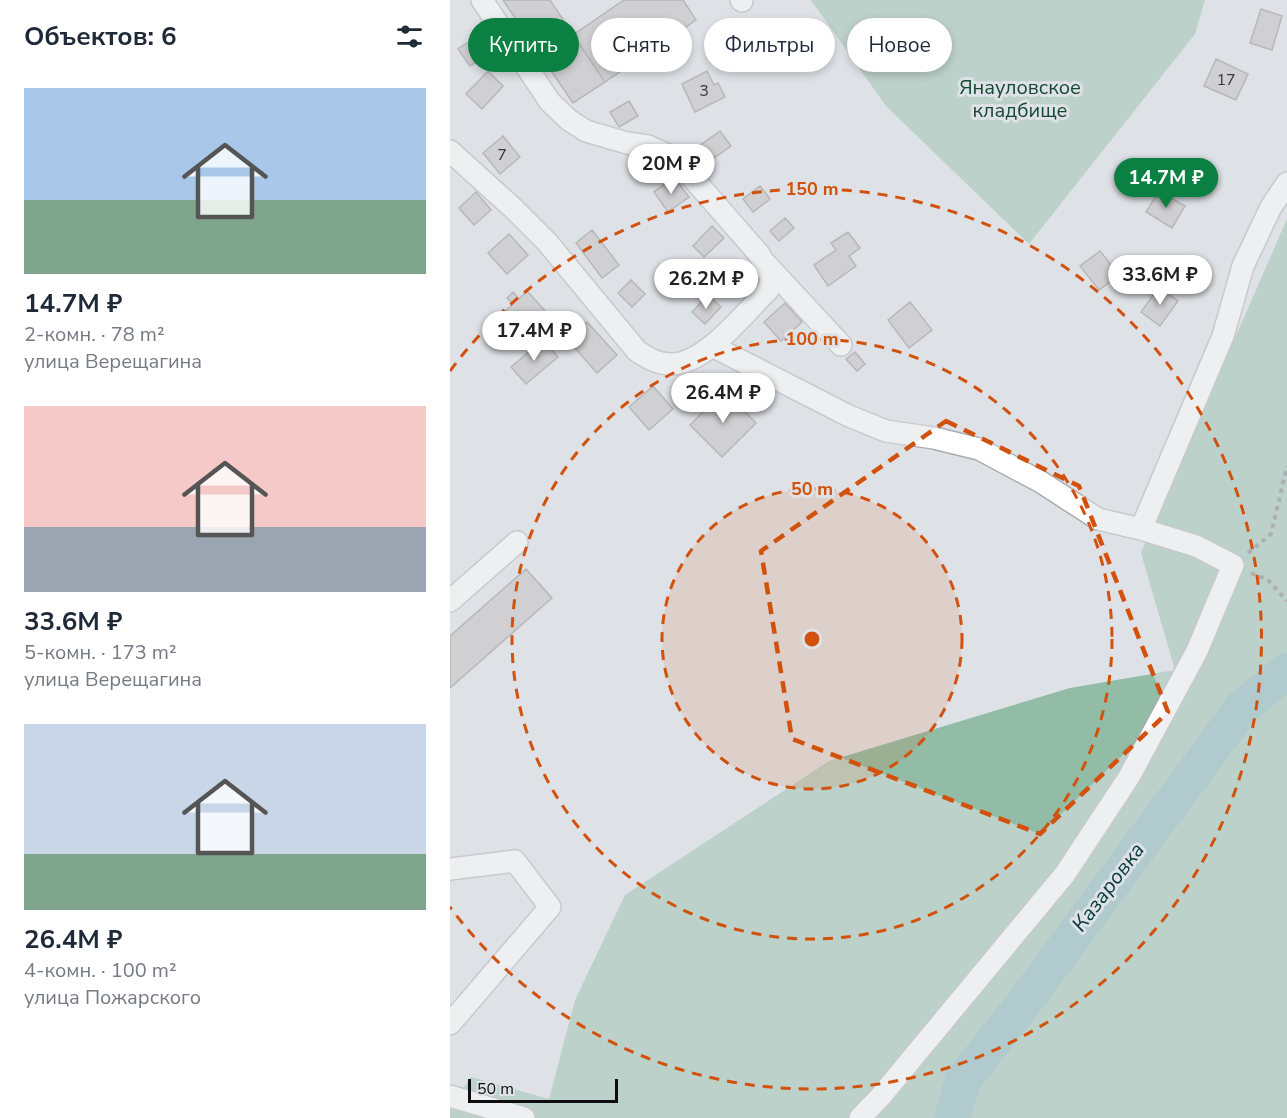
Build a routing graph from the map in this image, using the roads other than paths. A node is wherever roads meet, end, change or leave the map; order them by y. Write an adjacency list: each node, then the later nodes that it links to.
1 (482, 0): 4 (street)
2 (450, 151): 6 (street)
3 (1287, 183): 7 (street)
4 (764, 261): 5 (street); 6 (street)
5 (841, 345)
6 (712, 346): 7 (street)
7 (1141, 529): 14 (street)
8 (517, 542): 9 (street)
9 (450, 601)
10 (450, 869): 11 (street)
11 (450, 1024)
12 (450, 1096): 13 (street)
13 (524, 1118)
14 (860, 1118)

